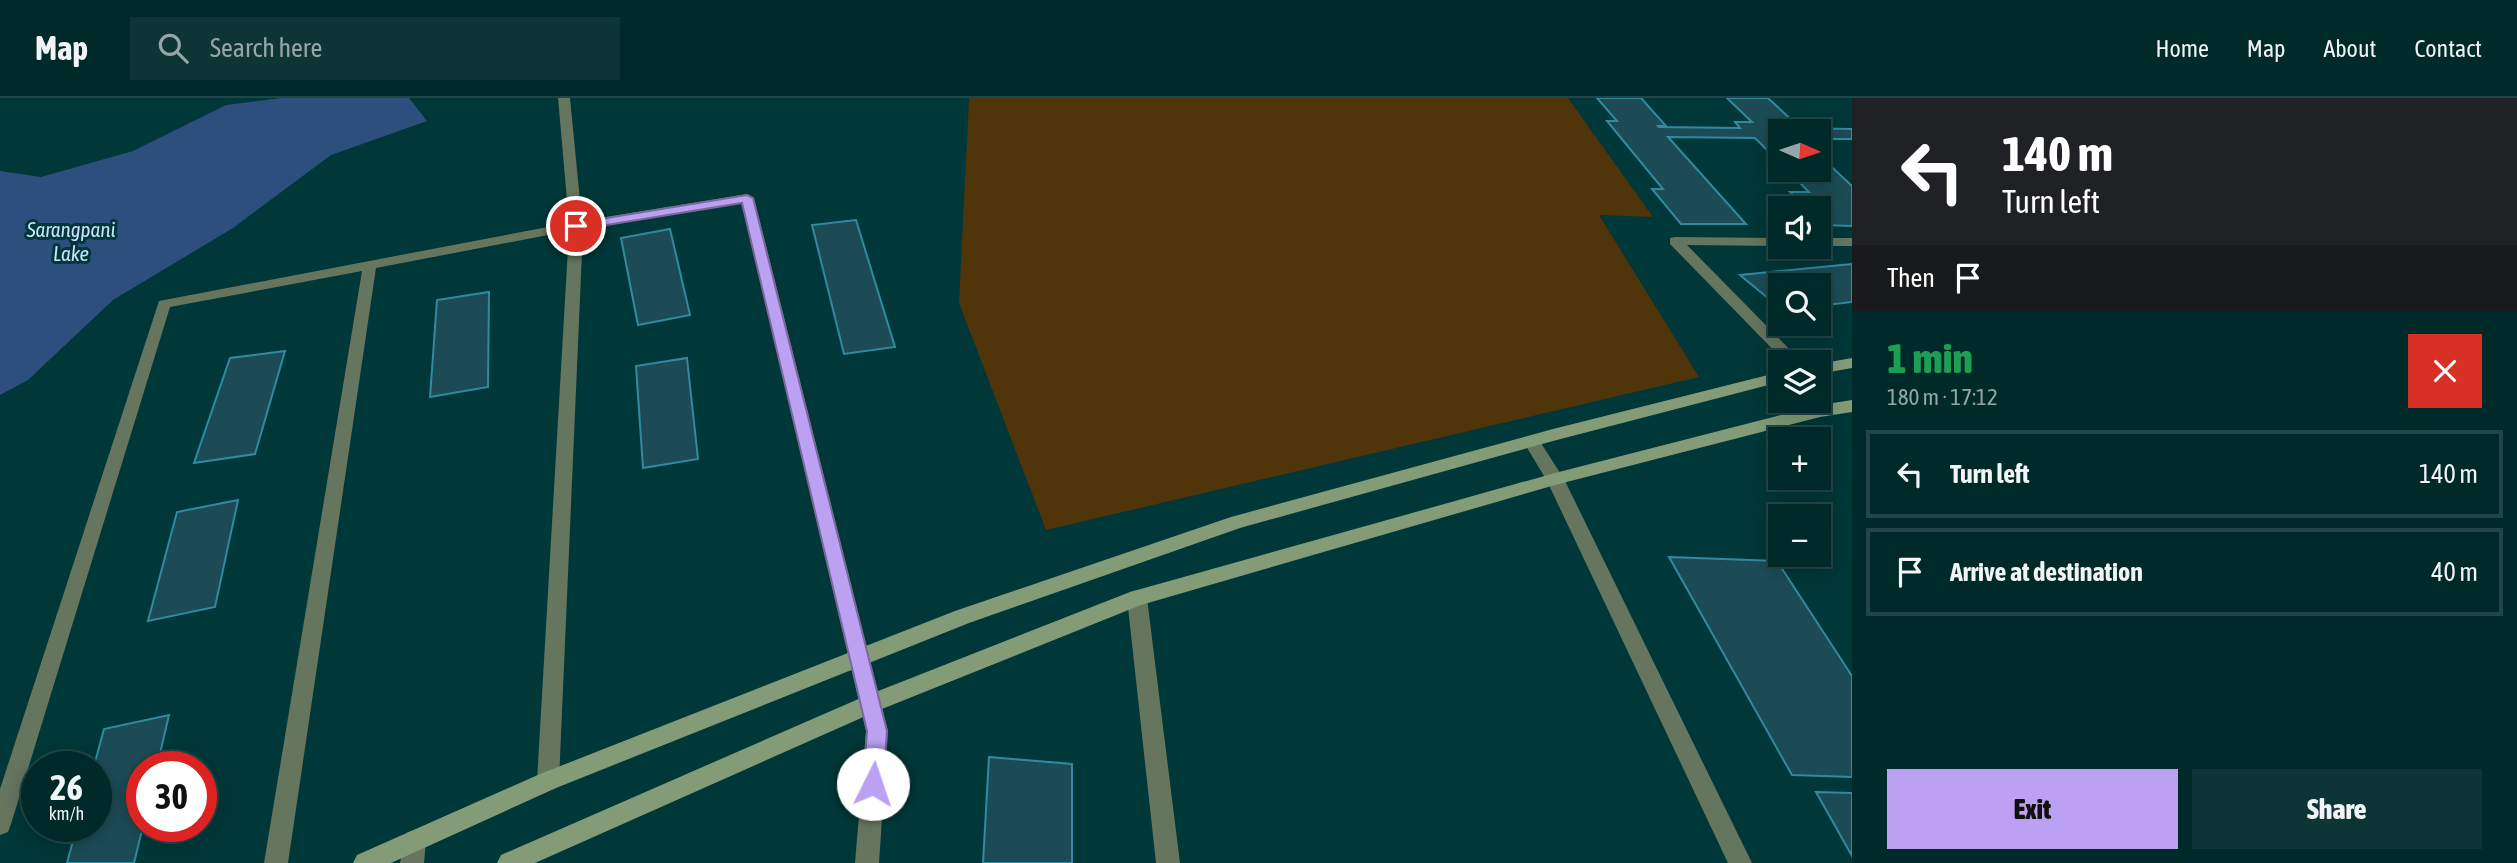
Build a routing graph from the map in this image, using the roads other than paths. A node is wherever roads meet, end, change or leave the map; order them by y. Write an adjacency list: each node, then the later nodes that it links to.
1 (564, 98): 2 (street)
2 (576, 226): 6 (street); 15 (street); 17 (street)
3 (1768, 242): 7 (street)
4 (1831, 242): 5 (street)
5 (1852, 242)
6 (370, 264): 18 (street); 20 (street)
7 (1782, 350)
8 (1852, 363): 9 (main road)
9 (1831, 367)
10 (1768, 380): 12 (main road)
11 (1852, 406): 13 (main road)
12 (1531, 441): 13 (street); 15 (main road)
13 (1555, 480): 14 (main road); 25 (street)
14 (1137, 598): 16 (main road); 24 (street)
15 (859, 658): 16 (street); 17 (main road)
16 (870, 704): 22 (main road); 23 (street)
17 (548, 781): 19 (main road)
18 (0, 824)
19 (413, 852): 21 (main road)
20 (276, 863)
21 (365, 863)
22 (509, 863)
23 (867, 863)
24 (1168, 863)
25 (1740, 863)

